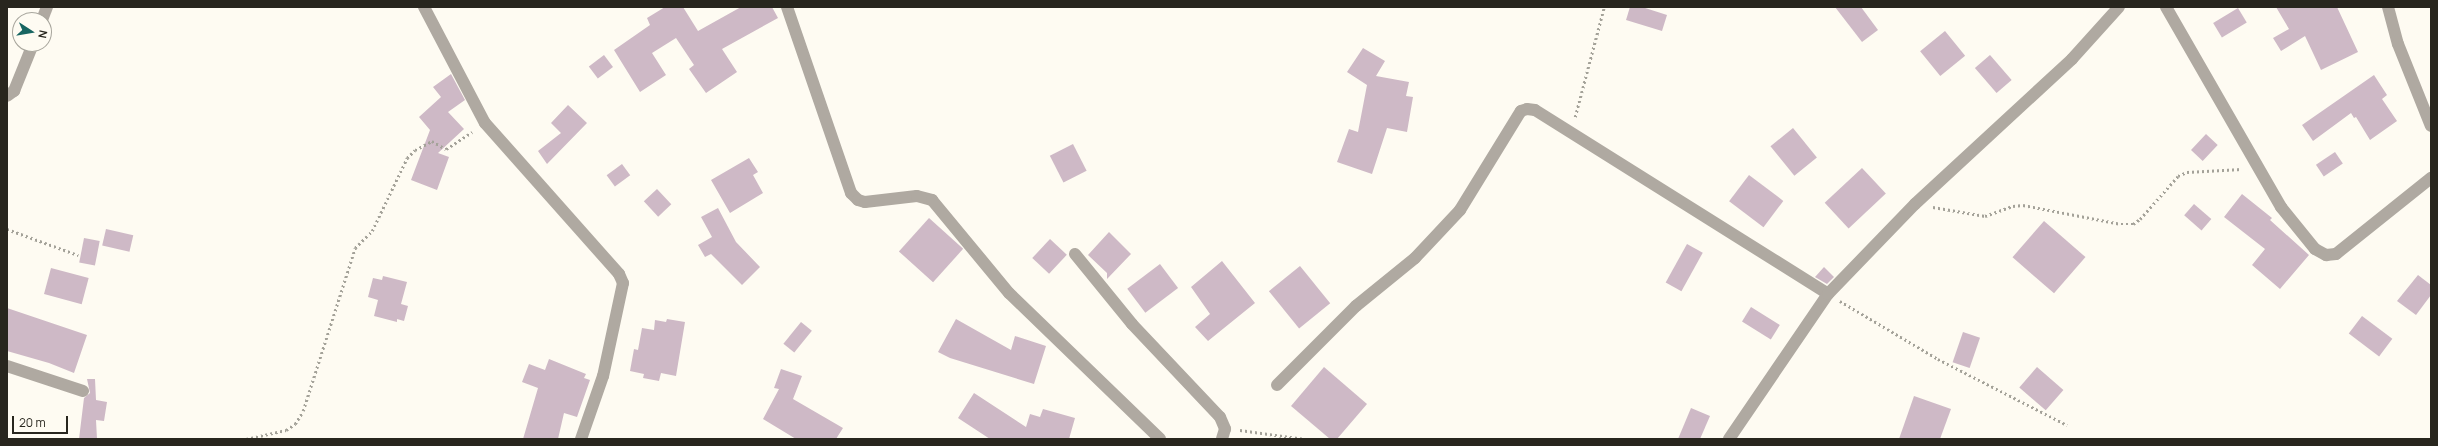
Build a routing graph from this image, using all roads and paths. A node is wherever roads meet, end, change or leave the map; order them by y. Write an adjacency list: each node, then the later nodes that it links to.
1 (424, 7): 9 (street)
2 (786, 7): 26 (street)
3 (1604, 7): 11 (path)
4 (2119, 7): 14 (street)
5 (2166, 7): 12 (street)
6 (2388, 7): 10 (street)
7 (30, 52): 8 (street)
8 (7, 96)
9 (485, 123): 24 (path); 25 (street)
10 (2431, 126)
11 (1570, 133): 18 (street); 20 (street)
12 (2259, 168): 13 (street); 14 (path)
13 (2431, 178)
14 (1915, 204): 18 (street)
15 (7, 229): 17 (path)
16 (1075, 254): 23 (street)
17 (78, 255)
18 (1828, 294): 22 (path); 28 (street)
19 (7, 366): 21 (street)
20 (1277, 385)
21 (83, 391)
22 (2067, 425)
23 (1223, 434): 27 (path)
24 (246, 439)
25 (581, 439)
26 (1160, 439)
27 (1304, 439)
28 (1729, 439)

